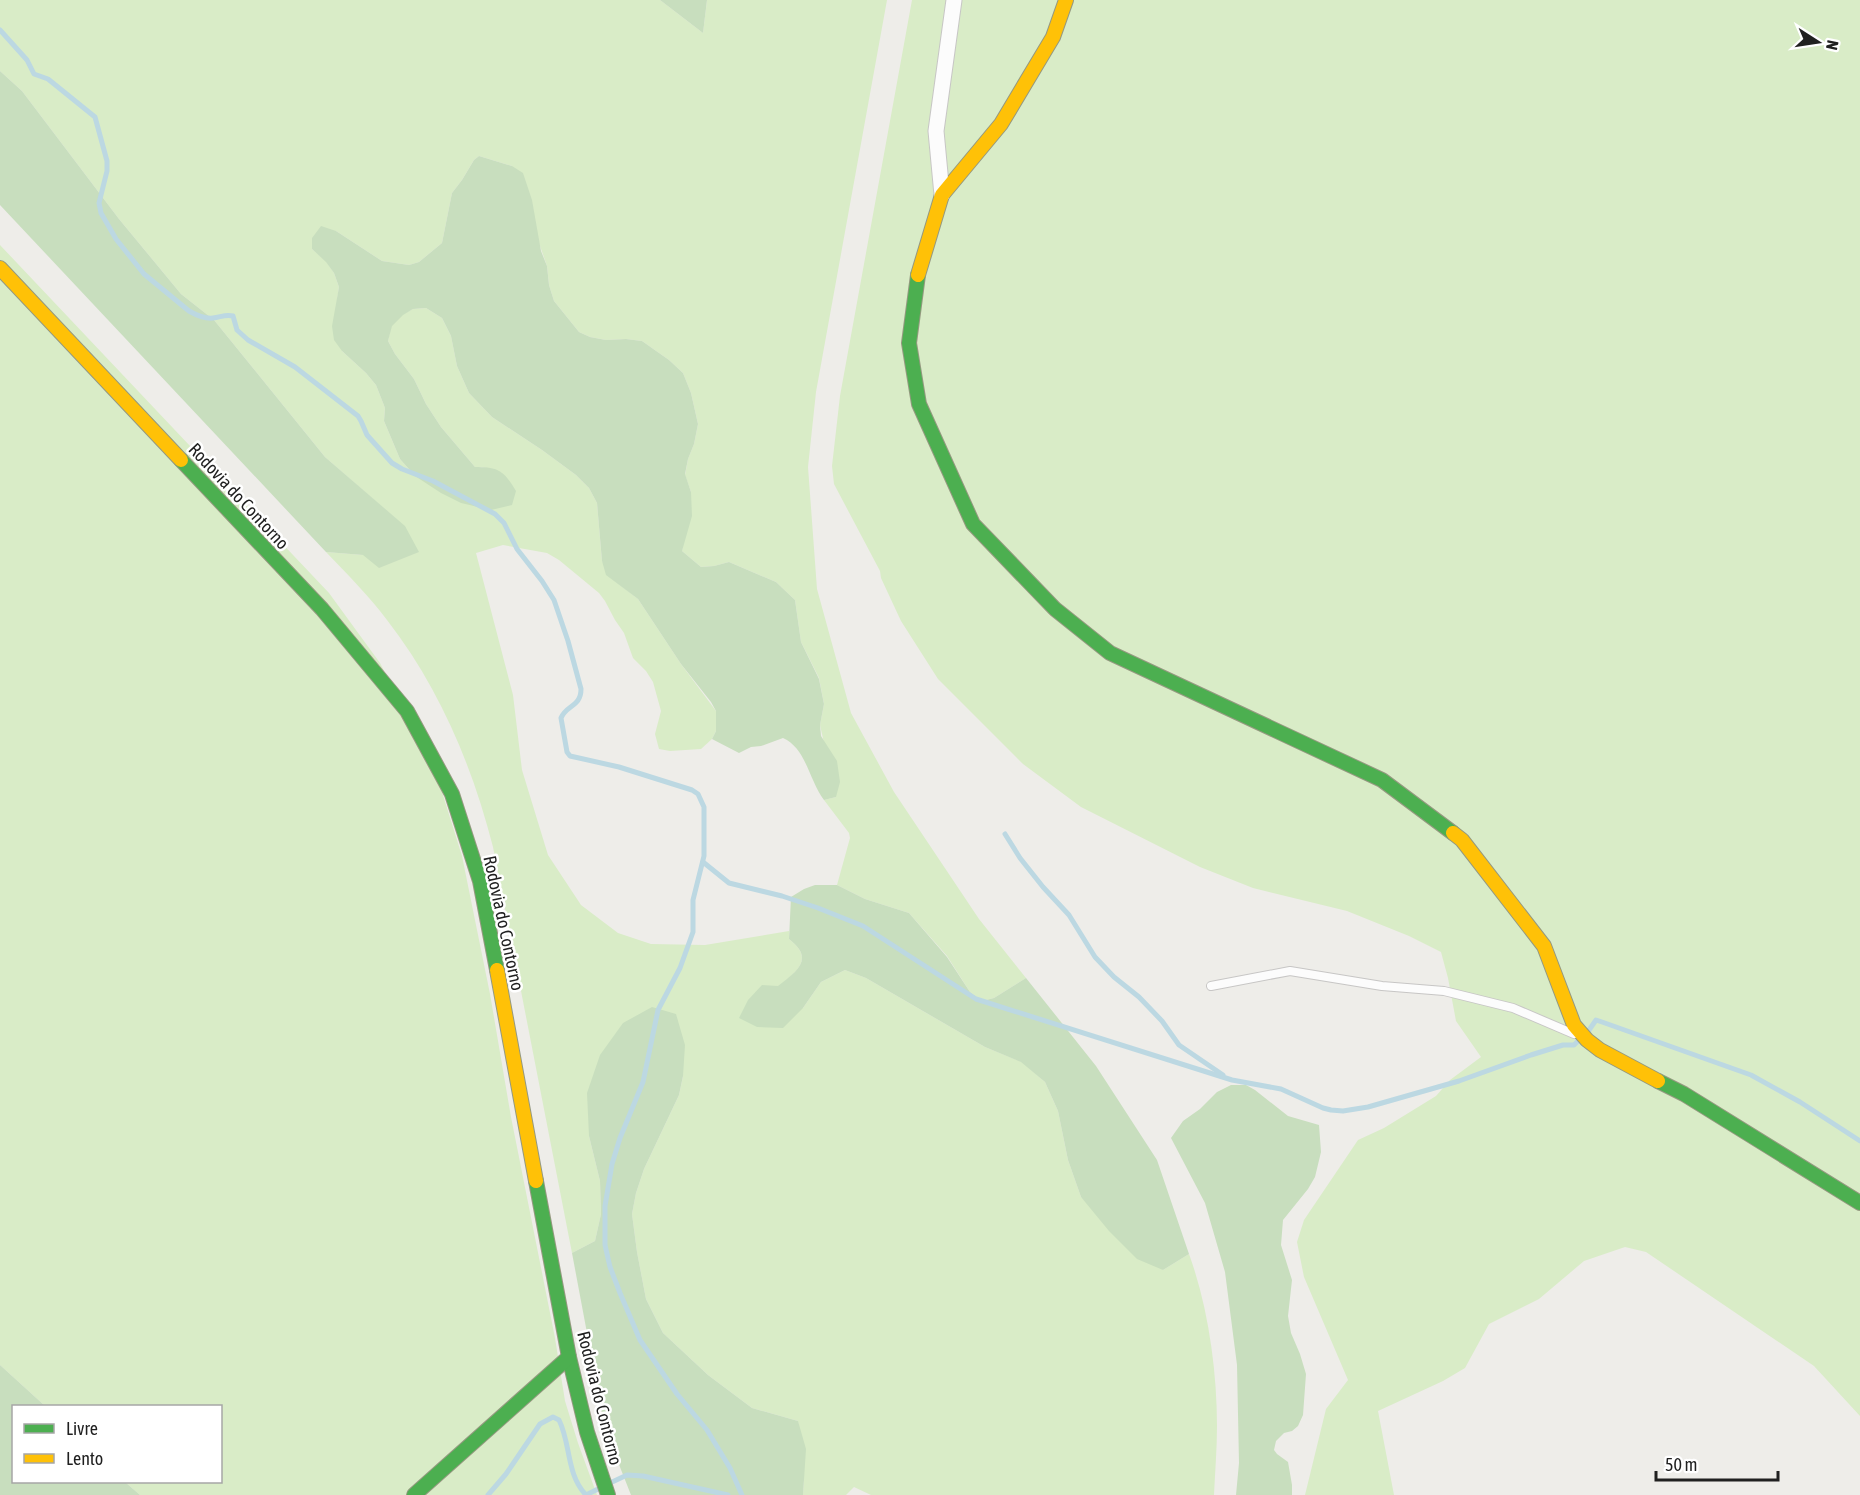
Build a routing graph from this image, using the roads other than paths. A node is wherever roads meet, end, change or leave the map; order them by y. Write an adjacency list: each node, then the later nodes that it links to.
1 (954, 0): 3 (street)
2 (1066, 0): 3 (street)
3 (942, 195): 6 (street)
4 (0, 268): 8 (street, Rodovia do Contorno)
5 (1211, 986): 6 (lane)
6 (1587, 1040): 7 (street)
7 (1860, 1203)
8 (569, 1357): 9 (street); 10 (street, Rodovia do Contorno)
9 (414, 1495)
10 (608, 1495)

